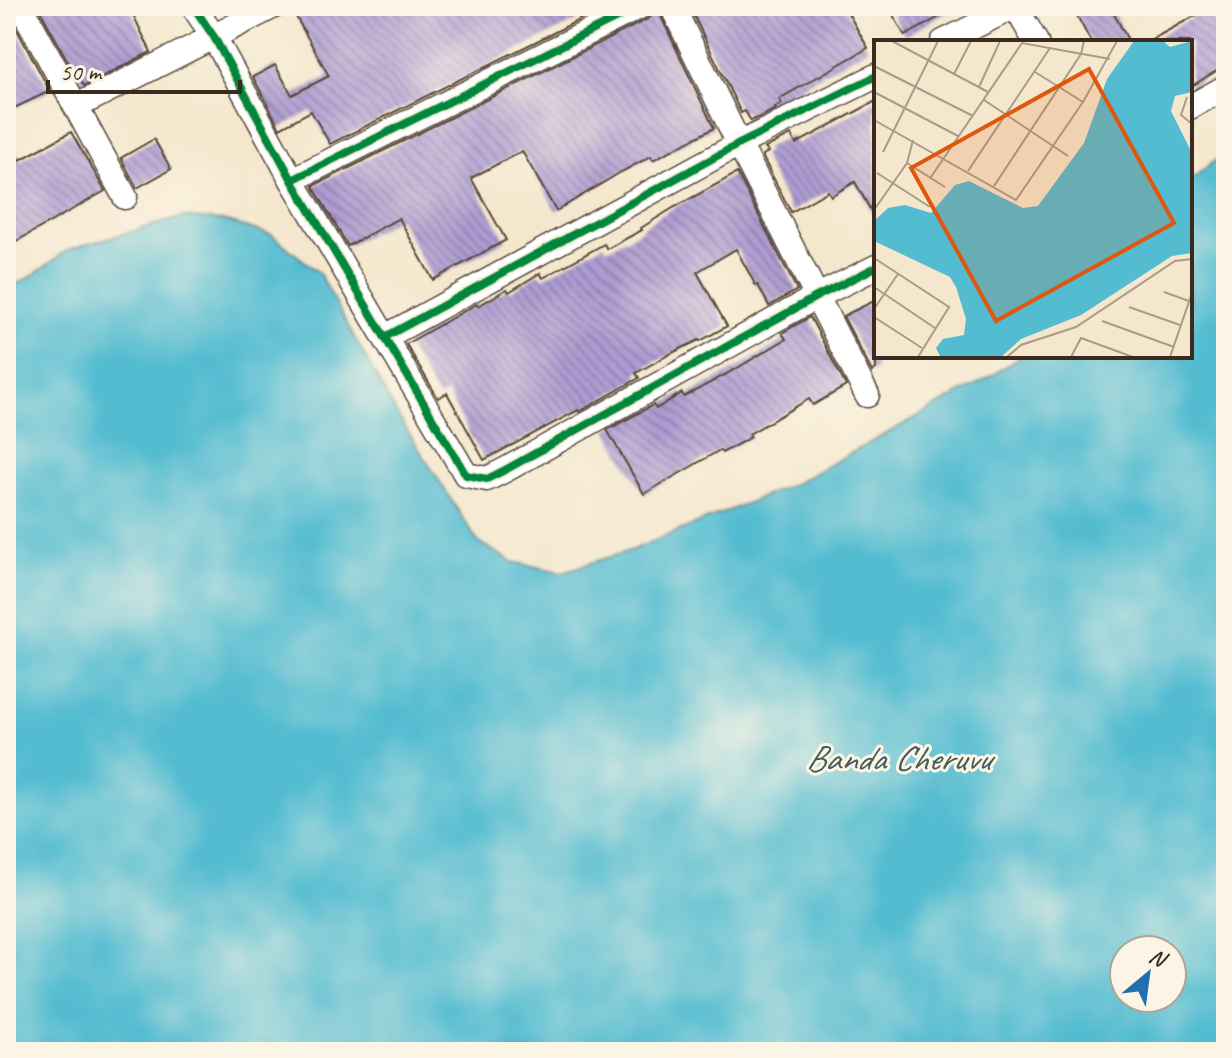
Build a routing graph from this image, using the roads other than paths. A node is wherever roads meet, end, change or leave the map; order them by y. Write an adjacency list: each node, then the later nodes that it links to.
1 (21, 6): 12 (street)
2 (193, 6): 7 (street)
3 (274, 6): 7 (street)
4 (641, 6): 15 (street)
5 (672, 6): 14 (street)
6 (1015, 6): 8 (street); 9 (street)
7 (214, 37): 12 (street); 15 (street)
8 (947, 40)
9 (1035, 40)
10 (874, 77): 14 (street)
11 (1226, 87): 13 (street)
12 (77, 106): 16 (street)
13 (1192, 106)
14 (739, 144): 18 (street); 19 (street)
15 (292, 180): 19 (street)
16 (125, 197)
17 (874, 268): 18 (street)
18 (816, 297): 19 (street); 20 (street)
19 (385, 337)
20 (867, 395)

